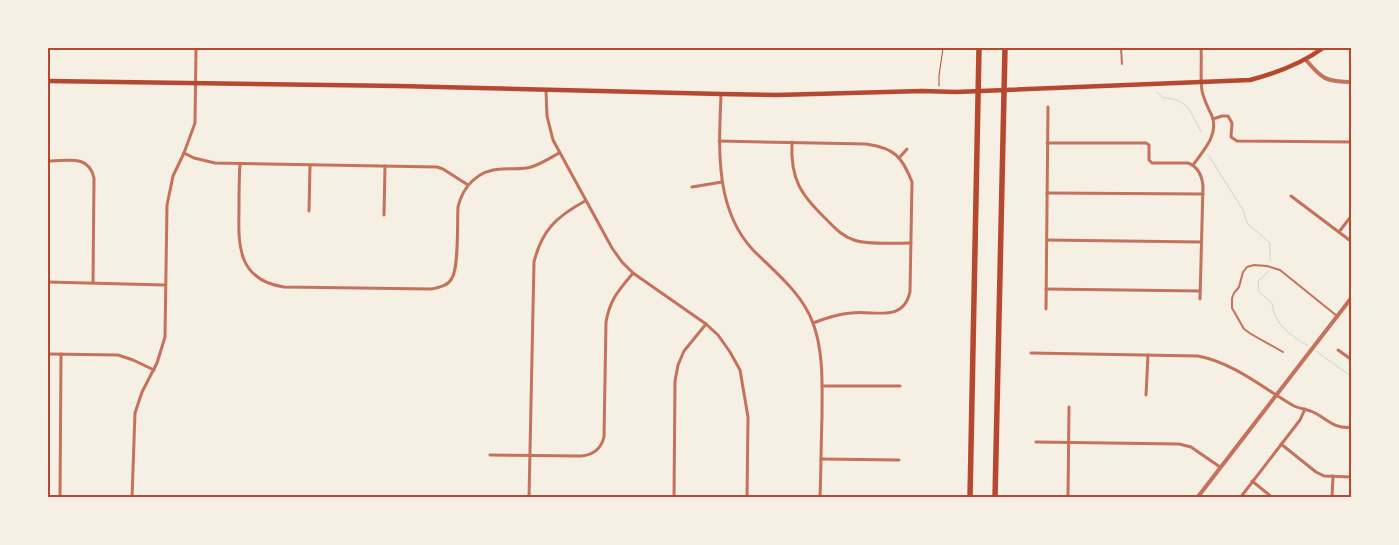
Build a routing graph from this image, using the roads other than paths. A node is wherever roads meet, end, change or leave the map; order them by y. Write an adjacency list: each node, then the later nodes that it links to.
1 (196, 48): 12 (street)
2 (979, 48): 89 (highway)
3 (1005, 48): 90 (highway)
4 (1121, 48): 8 (lane)
5 (1201, 48): 10 (street)
6 (1324, 48): 7 (main road)
7 (1306, 60): 10 (main road); 11 (street)
8 (1122, 64)
9 (48, 80): 12 (main road)
10 (1202, 81): 14 (main road); 16 (street)
11 (1352, 82)
12 (196, 83): 13 (main road); 22 (street)
13 (546, 91): 14 (main road); 23 (street)
14 (721, 94): 17 (street)
15 (1048, 107): 20 (street)
16 (1213, 119): 19 (street); 28 (street)
17 (719, 141): 18 (street); 30 (street)
18 (792, 142): 24 (street); 44 (street)
19 (1352, 142)
20 (1047, 143): 28 (street); 33 (street)
21 (907, 149): 24 (street)
22 (184, 153): 26 (street); 48 (street)
23 (559, 154): 31 (street); 36 (street)
24 (899, 158): 44 (street)
25 (48, 161): 47 (street)
26 (240, 164): 27 (street); 31 (street)
27 (310, 165): 29 (street); 37 (street)
28 (1192, 165): 34 (street)
29 (385, 166): 31 (street); 38 (street)
30 (722, 182): 32 (street); 55 (street)
31 (468, 185)
32 (692, 187)
33 (1047, 193): 34 (street); 41 (street)
34 (1203, 194): 42 (street)
35 (1291, 196): 40 (street)
36 (585, 201): 45 (street); 76 (street)
37 (309, 211)
38 (384, 215)
39 (1352, 215): 40 (street)
40 (1339, 232): 43 (street)
41 (1047, 240): 42 (street); 49 (street)
42 (1201, 242): 50 (street)
43 (1352, 242)
44 (911, 243): 55 (street)
45 (633, 273): 56 (street); 76 (street)
46 (48, 282): 47 (street)
47 (93, 283): 48 (street)
48 (165, 285): 64 (street)
49 (1046, 289): 50 (street); 53 (street)
50 (1200, 291): 52 (street)
51 (1352, 297): 54 (street)
52 (1200, 299)
53 (1046, 309)
54 (1337, 316): 58 (lane); 67 (street)
55 (813, 323): 65 (street)
56 (706, 324): 86 (street); 87 (street)
57 (1338, 350): 63 (street)
58 (1283, 352)
59 (1031, 353): 62 (street)
60 (48, 354): 61 (street)
61 (61, 354): 64 (street); 83 (street)
62 (1148, 355): 67 (street); 68 (street)
63 (1352, 360)
64 (154, 370): 84 (street)
65 (822, 386): 66 (street); 77 (street)
66 (900, 386)
67 (1276, 394): 70 (street); 79 (street)
68 (1146, 395)
69 (1069, 407): 73 (street)
70 (1305, 409): 71 (street); 74 (street)
71 (1352, 427)
72 (1036, 442): 73 (street)
73 (1069, 442): 79 (street); 91 (street)
74 (1281, 444): 80 (street); 82 (street)
75 (490, 455): 76 (street)
76 (530, 455): 85 (street)
77 (821, 459): 78 (street); 88 (street)
78 (899, 460)
79 (1220, 468): 92 (street)
80 (1333, 476): 81 (street); 95 (street)
81 (1352, 477)
82 (1252, 481): 93 (street); 94 (street)
83 (60, 498)
84 (132, 498)
85 (529, 498)
86 (674, 498)
87 (747, 498)
88 (820, 498)
89 (970, 498)
90 (995, 498)
91 (1068, 498)
92 (1197, 498)
93 (1240, 498)
94 (1273, 498)
95 (1332, 498)

